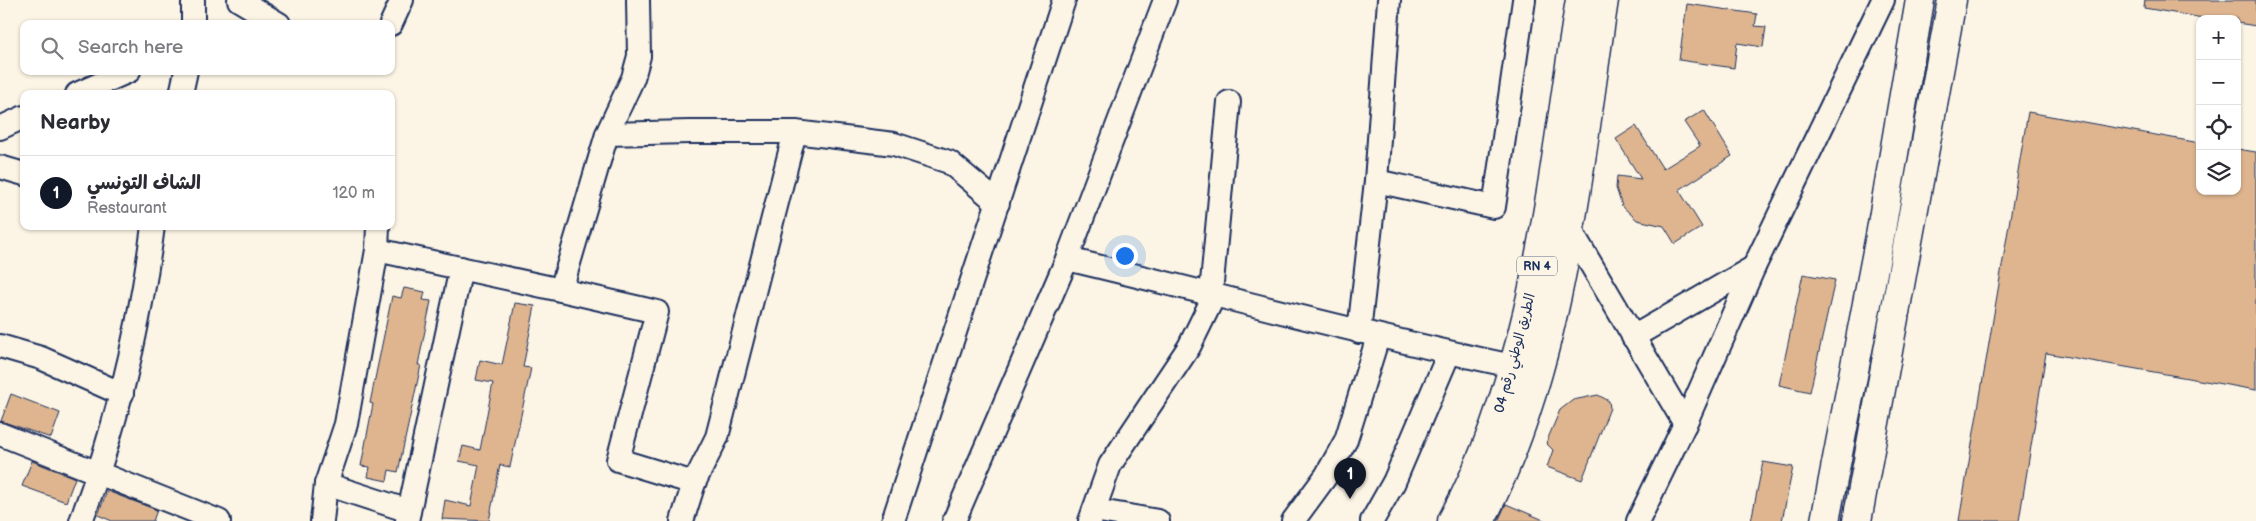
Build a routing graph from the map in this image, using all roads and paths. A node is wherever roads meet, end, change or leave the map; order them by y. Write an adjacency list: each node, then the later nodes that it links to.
1 (193, 0): 14 (street)
2 (238, 0): 15 (street)
3 (402, 0): 16 (street)
4 (638, 0): 25 (street)
5 (1064, 0): 29 (street)
6 (1165, 0): 34 (street)
7 (1389, 0): 28 (street)
8 (1524, 0): 28 (street)
9 (1580, 0): 43 (main road, الطريق الوطني رقم 04 / RN 4)
10 (1604, 0): 30 (main road, الطريق الوطني رقم 04 / RN 4)
11 (1883, 0): 35 (street)
12 (1920, 0): 65 (main road)
13 (1952, 0): 66 (main road)
14 (192, 20)
15 (272, 20)
16 (393, 20)
17 (120, 75): 19 (street)
18 (185, 75): 20 (street)
19 (86, 90)
20 (182, 90)
21 (1229, 102): 38 (street)
22 (20, 119): 23 (street)
23 (0, 128)
24 (795, 132): 25 (street); 29 (street); 48 (street)
25 (607, 134): 37 (street)
26 (0, 167): 27 (street)
27 (20, 173)
28 (1376, 181): 39 (street)
29 (998, 203): 57 (street)
30 (1569, 227): 40 (street); 63 (main road, الطريق الوطني رقم 04 / RN 4)
31 (152, 230): 44 (street)
32 (378, 230): 33 (street)
33 (376, 250): 36 (street); 49 (street)
34 (1067, 259): 38 (street); 58 (street)
35 (1754, 267): 40 (street); 45 (street)
36 (461, 268): 37 (street); 51 (street)
37 (561, 290): 48 (street)
38 (1213, 293): 39 (street); 52 (street)
39 (1369, 334): 42 (street); 60 (street)
40 (1633, 337): 45 (street)
41 (0, 346): 44 (street)
42 (1449, 353): 43 (street); 61 (street)
43 (1513, 366): 62 (main road, الطريق الوطني رقم 04 / RN 4)
44 (122, 394): 47 (street)
45 (1685, 424): 64 (street)
46 (0, 434): 47 (street)
47 (100, 473): 50 (street); 53 (street)
48 (694, 483): 56 (street)
49 (326, 484): 51 (street); 55 (street)
50 (177, 513): 54 (street)
51 (408, 516)
52 (1092, 516): 59 (street)
53 (81, 521)
54 (219, 521)
55 (322, 521)
56 (682, 521)
57 (893, 521)
58 (954, 521)
59 (1158, 521)
60 (1293, 521)
61 (1372, 521)
62 (1452, 521)
63 (1480, 521)
64 (1638, 521)
65 (1825, 521)
66 (1857, 521)

